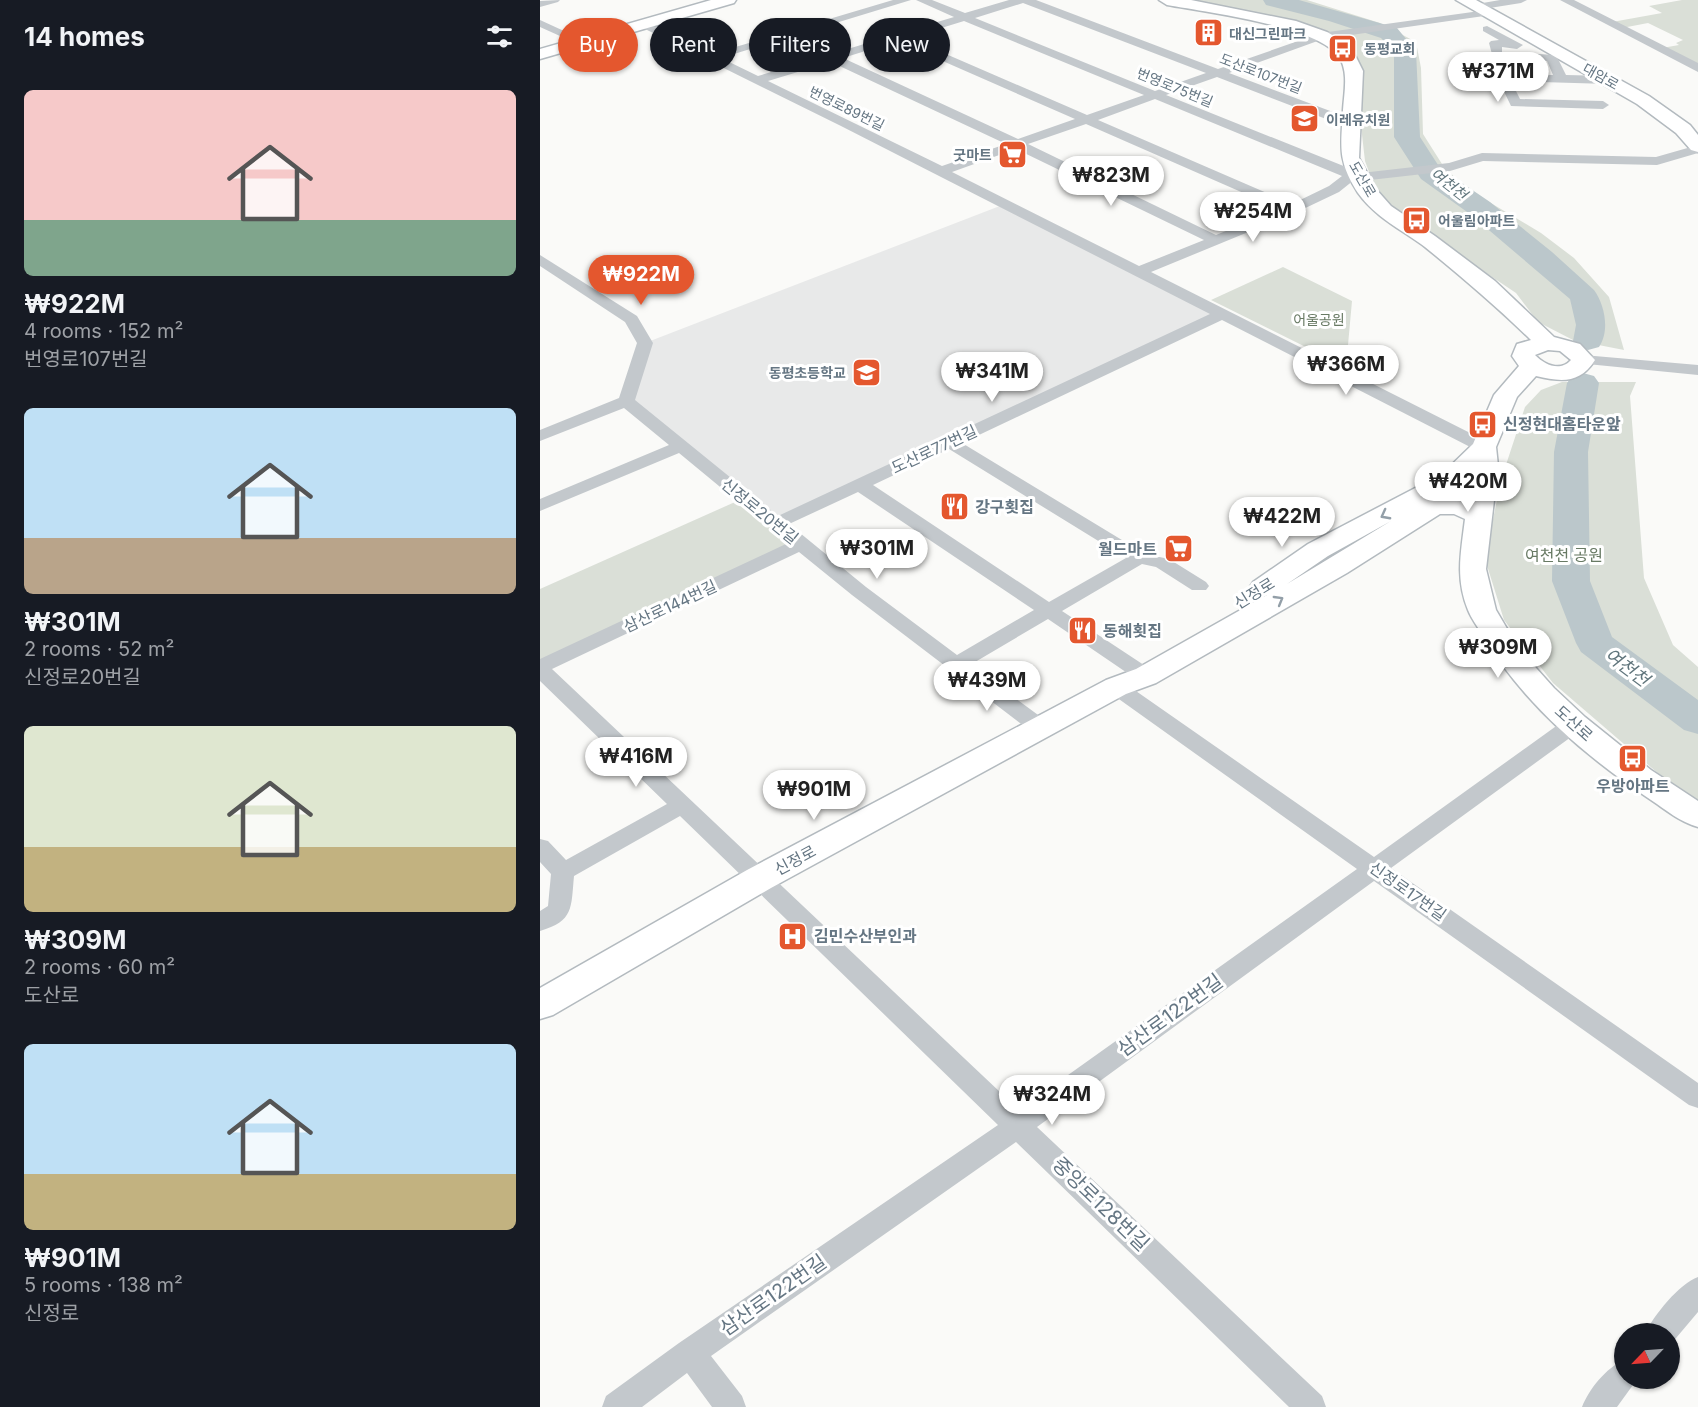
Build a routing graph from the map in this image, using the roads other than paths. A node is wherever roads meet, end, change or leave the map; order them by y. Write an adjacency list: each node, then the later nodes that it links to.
1 (554, 0): 11 (street)
2 (679, 0): 13 (main road)
3 (728, 0): 17 (main road)
4 (905, 0): 24 (street)
5 (922, 0): 14 (street, 번영로75번길)
6 (1021, 0): 14 (street)
7 (1026, 0): 32 (street, 도산로107번길)
8 (1167, 0): 21 (main road, 도산로)
9 (1521, 0): 12 (street)
10 (1566, 0): 29 (street)
11 (540, 4)
12 (1479, 12): 21 (street); 23 (street); 35 (main road, 대암로)
13 (615, 18)
14 (964, 18): 15 (street); 36 (street, 번영로75번길)
15 (950, 22)
16 (540, 23): 19 (street)
17 (643, 25): 18 (street, 번영로89번길); 25 (main road)
18 (650, 28)
19 (558, 32)
20 (558, 34): 22 (main road)
21 (1321, 36): 32 (street); 39 (main road, 도산로)
22 (540, 39)
23 (1517, 45): 26 (street); 26 (street)
24 (737, 50)
25 (540, 54)
26 (1540, 56): 33 (street)
27 (950, 60): 38 (street)
28 (851, 67): 40 (street)
29 (1698, 68)
30 (737, 69): 34 (street, 번영로89번길)
31 (785, 72): 34 (street)
32 (1217, 72): 36 (street); 39 (street, 도산로107번길)
33 (1561, 79): 35 (street); 37 (street)
34 (758, 80): 42 (street, 번영로89번길)
35 (1608, 80): 41 (main road, 대암로)
36 (1155, 95): 38 (street); 43 (street, 번영로75번길)
37 (1603, 105)
38 (1087, 119): 40 (street); 44 (street)
39 (1352, 123): 43 (main road, 도산로)
40 (1017, 144): 42 (street); 45 (street)
41 (1698, 148): 43 (street)
42 (941, 171): 47 (street)
43 (1356, 176): 44 (street); 49 (main road, 도산로)
44 (1292, 209): 45 (street)
45 (1218, 241): 47 (street)
46 (540, 259): 53 (street)
47 (1138, 272): 48 (street)
48 (1223, 314): 55 (street, 도산로77번길); 57 (street)
49 (1546, 343): 50 (main road); 51 (main road)
50 (1583, 360): 51 (main road); 52 (street)
51 (1532, 366): 57 (main road, 도산로)
52 (1698, 370)
53 (626, 401): 54 (street); 56 (street, 신정로20번길)
54 (540, 436)
55 (949, 442): 58 (street, 도산로77번길); 65 (street)
56 (680, 446): 60 (street); 63 (street, 신정로20번길)
57 (1484, 447): 59 (main road, 도산로); 70 (main road, 신정로, one-way to 70)
58 (859, 484): 63 (street, 도산로77번길); 67 (street, 신정로17번길)
59 (1483, 484): 61 (main road, 신정로); 62 (main road, 도산로)
60 (540, 506)
61 (1434, 506): 62 (main road); 70 (main road, 신정로, one-way to 61)
62 (1479, 516): 71 (main road, 도산로)
63 (776, 524): 64 (street, 신정로20번길)
64 (801, 544): 68 (street, 신정로20번길); 69 (street, 삼산로144번길)
65 (1139, 558): 66 (street); 67 (street)
66 (1199, 586)
67 (1050, 612): 68 (street); 70 (street, 신정로17번길)
68 (956, 664): 72 (street, 신정로20번길)
69 (540, 668): 73 (street, 중앙로128번길)
70 (1132, 677): 72 (main road, 신정로); 76 (street, 신정로17번길)
71 (1574, 724): 74 (main road, 도산로); 76 (street, 삼산로122번길)
72 (1041, 728): 78 (main road, 신정로)
73 (682, 805): 77 (street); 78 (street, 중앙로128번길)
74 (1698, 816)
75 (540, 847): 77 (street)
76 (1375, 867): 81 (street, 신정로17번길); 82 (street, 삼산로122번길)
77 (563, 872): 79 (street)
78 (759, 879): 80 (main road, 신정로); 82 (street, 중앙로128번길)
79 (540, 922)
80 (540, 1005)
81 (1698, 1097)
82 (1019, 1125): 85 (street, 삼산로122번길); 89 (street, 중앙로128번길)
83 (1698, 1290): 84 (street)
84 (1670, 1323)
85 (690, 1353): 87 (street, 삼산로122번길); 88 (street)
86 (1614, 1387): 90 (street)
87 (617, 1407)
88 (731, 1407)
89 (1311, 1407)
90 (1597, 1407)

